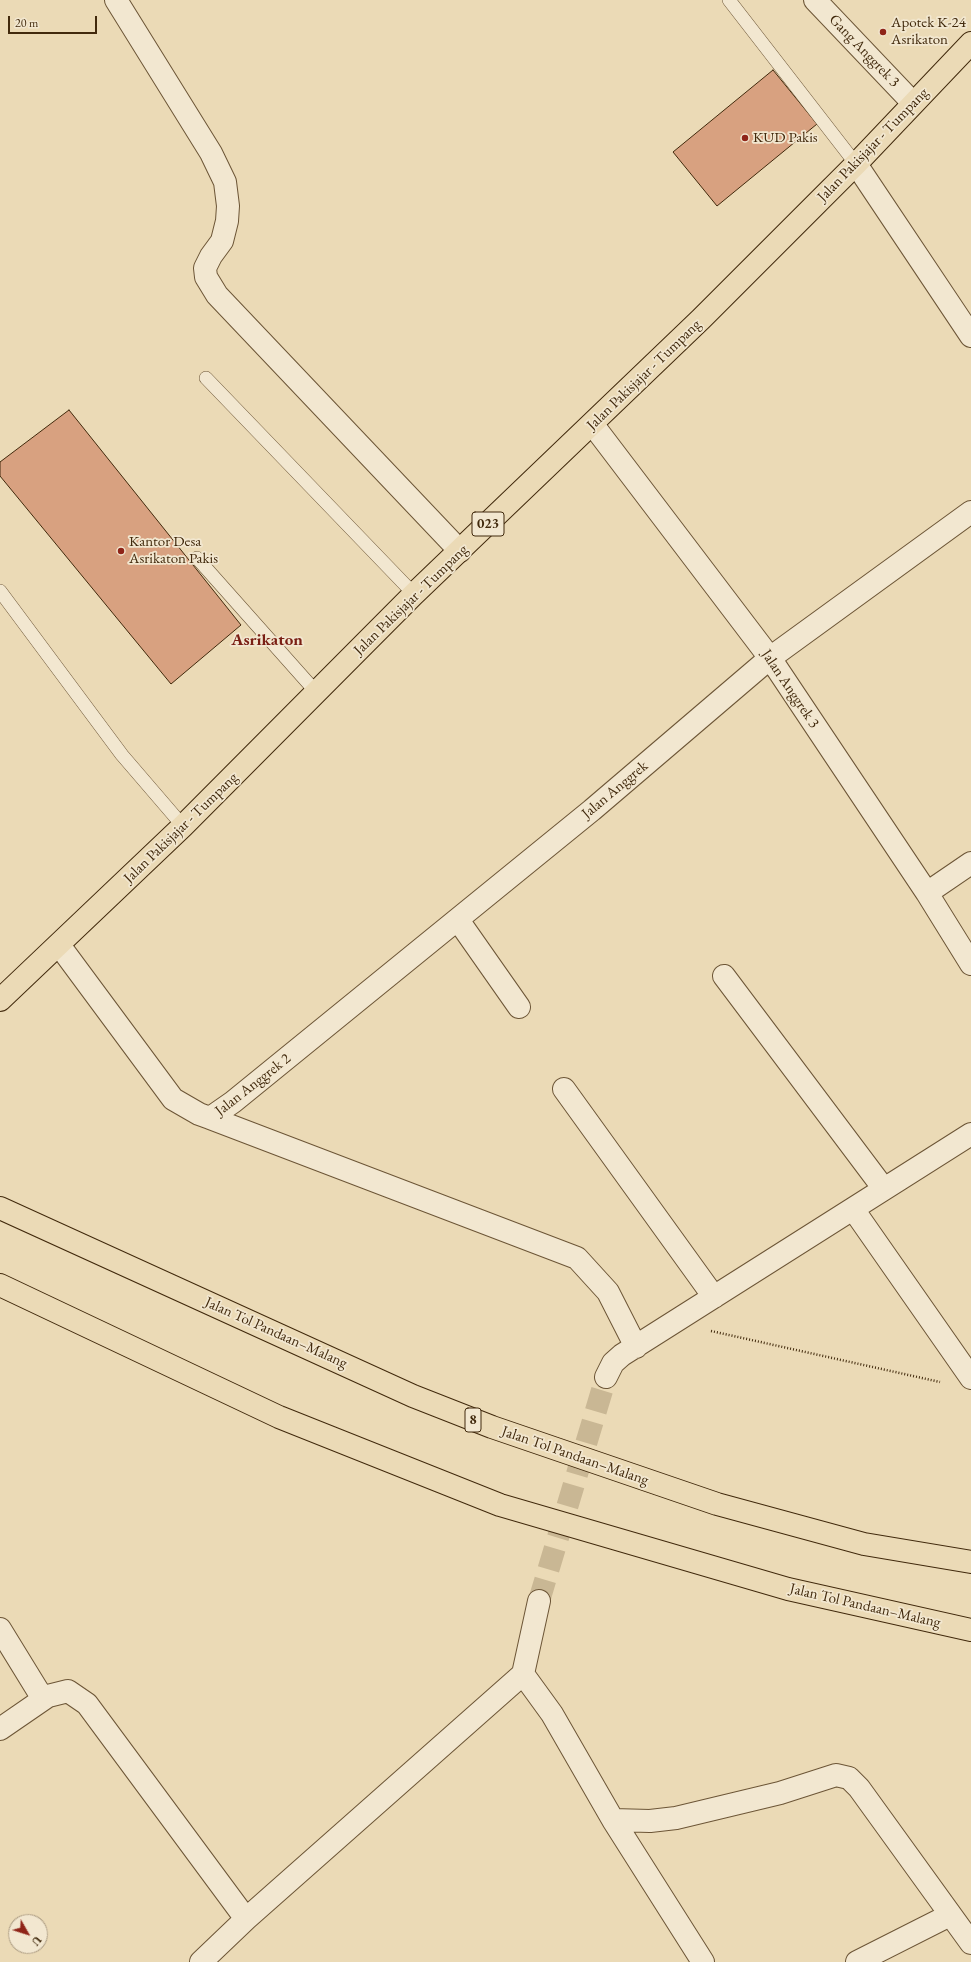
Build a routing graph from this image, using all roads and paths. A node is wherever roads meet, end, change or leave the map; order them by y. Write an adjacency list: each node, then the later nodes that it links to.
1 (116, 0): 11 (street)
2 (729, 0): 6 (lane)
3 (815, 0): 5 (street, Gang Anggrek 3)
4 (971, 43): 5 (main road, Jalan Pakisjajar - Tumpang / 023)
5 (913, 103): 6 (main road, Jalan Pakisjajar - Tumpang / 023)
6 (856, 164): 7 (street); 9 (main road, Jalan Pakisjajar - Tumpang / 023)
7 (971, 336)
8 (206, 378): 14 (lane)
9 (593, 424): 11 (main road, Jalan Pakisjajar - Tumpang / 023); 15 (street, Jalan Anggrek 3)
10 (971, 512): 15 (street, Jalan Anggrek)
11 (460, 551): 14 (main road, Jalan Pakisjajar - Tumpang / 023)
12 (197, 558): 16 (lane)
13 (0, 591): 17 (lane)
14 (414, 594): 16 (main road, Jalan Pakisjajar - Tumpang / 023)
15 (770, 658): 19 (street, Jalan Anggrek 3); 20 (street, Jalan Anggrek)
16 (317, 693): 17 (main road, Jalan Pakisjajar - Tumpang / 023)
17 (183, 826): 21 (main road, Jalan Pakisjajar - Tumpang / 023)
18 (971, 863): 19 (street)
19 (927, 893): 22 (street, Jalan Anggrek 3)
20 (458, 920): 25 (street); 27 (street, Jalan Anggrek 2)
21 (59, 945): 24 (main road, Jalan Pakisjajar - Tumpang / 023); 27 (street, Jalan Anggrek 2)
22 (971, 964)
23 (724, 976): 29 (street)
24 (0, 1000)
25 (519, 1007)
26 (564, 1089): 33 (street)
27 (210, 1118): 35 (street)
28 (971, 1134): 29 (street)
29 (884, 1189): 31 (street)
30 (0, 1208): 39 (main road, Jalan Tol Pandaan–Malang / 8)
31 (853, 1209): 33 (street); 37 (street)
32 (0, 1285): 42 (main road, Jalan Tol Pandaan–Malang)
33 (714, 1297): 34 (street)
34 (673, 1323): 35 (street); 38 (path)
35 (636, 1347): 36 (street)
36 (606, 1377)
37 (971, 1378)
38 (948, 1383)
39 (971, 1562)
40 (539, 1601): 43 (street)
41 (0, 1629): 44 (street)
42 (971, 1630)
43 (523, 1674): 46 (street); 48 (street)
44 (43, 1700): 45 (street); 48 (street)
45 (0, 1729)
46 (613, 1820): 47 (street); 51 (street)
47 (950, 1915): 49 (street); 52 (street)
48 (246, 1919): 50 (street)
49 (971, 1943)
50 (201, 1962)
51 (702, 1962)
52 (857, 1962)

